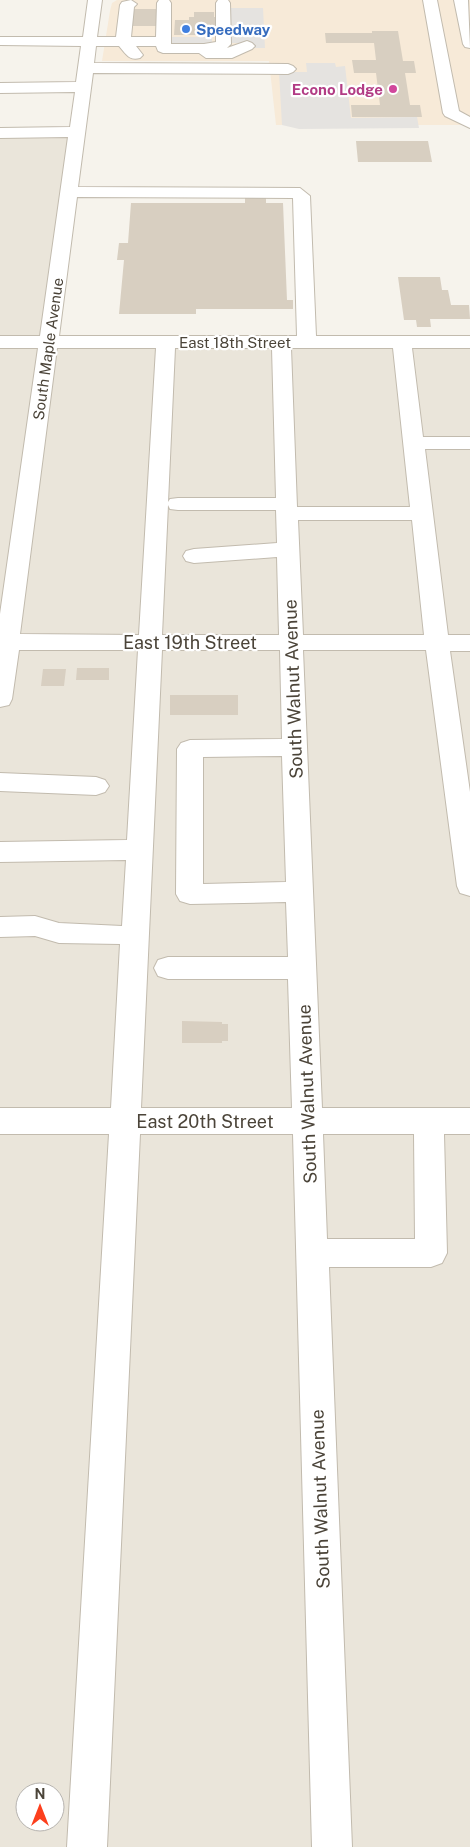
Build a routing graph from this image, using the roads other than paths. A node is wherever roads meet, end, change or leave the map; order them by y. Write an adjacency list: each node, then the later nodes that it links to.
1 (95, 0): 8 (street, South Maple Avenue)
2 (430, 0): 18 (street)
3 (461, 0): 10 (street)
4 (223, 3): 11 (street)
5 (130, 4): 9 (street)
6 (164, 4): 11 (street)
7 (0, 41): 8 (street)
8 (90, 41): 9 (street); 14 (street, South Maple Avenue)
9 (124, 41): 11 (street); 13 (street)
10 (470, 44)
11 (163, 45): 13 (street)
12 (247, 46): 13 (street)
13 (232, 53)
14 (86, 68): 15 (street); 17 (street, South Maple Avenue)
15 (288, 69)
16 (0, 88): 17 (street)
17 (83, 88): 19 (street, South Maple Avenue)
18 (470, 123)
19 (77, 132): 20 (street); 21 (street, South Maple Avenue)
20 (0, 133)
21 (69, 192): 23 (street, South Maple Avenue); 25 (street, South Walnut Avenue)
22 (0, 342): 23 (street, East 18th Street)
23 (49, 342): 24 (street, East 18th Street); 35 (street, South Maple Avenue)
24 (166, 342): 25 (street, East 18th Street); 36 (street)
25 (294, 342): 26 (street, East 18th Street); 31 (street, South Walnut Avenue)
26 (402, 342): 27 (street, East 18th Street); 32 (street)
27 (470, 342)
28 (426, 443): 29 (street)
29 (470, 443)
30 (178, 504): 31 (street)
31 (286, 508): 32 (street); 33 (street, South Walnut Avenue)
32 (422, 514): 38 (street)
33 (288, 549): 34 (street); 37 (street, South Walnut Avenue)
34 (194, 556)
35 (4, 642): 36 (street, East 19th Street); 40 (street, South Maple Avenue)
36 (150, 642): 37 (street, East 19th Street); 53 (street)
37 (292, 642): 38 (street, East 19th Street); 41 (street, South Walnut Avenue)
38 (437, 643): 39 (street, East 19th Street); 46 (street)
39 (470, 643)
40 (0, 699)
41 (295, 747): 47 (street, South Walnut Avenue); 47 (street)
42 (0, 782): 43 (street)
43 (96, 786)
44 (128, 850): 45 (street)
45 (0, 852)
46 (470, 886)
47 (300, 892): 51 (street, South Walnut Avenue)
48 (0, 927): 49 (street)
49 (117, 934)
50 (168, 968): 51 (street)
51 (302, 968): 54 (street, South Walnut Avenue)
52 (0, 1121): 53 (street, East 20th Street)
53 (125, 1121): 54 (street, East 20th Street); 58 (street)
54 (308, 1121): 55 (street, East 20th Street); 57 (street, South Walnut Avenue)
55 (428, 1121): 56 (street, East 20th Street); 57 (street)
56 (470, 1121)
57 (312, 1253): 59 (street, South Walnut Avenue)
58 (87, 1847)
59 (332, 1847)

